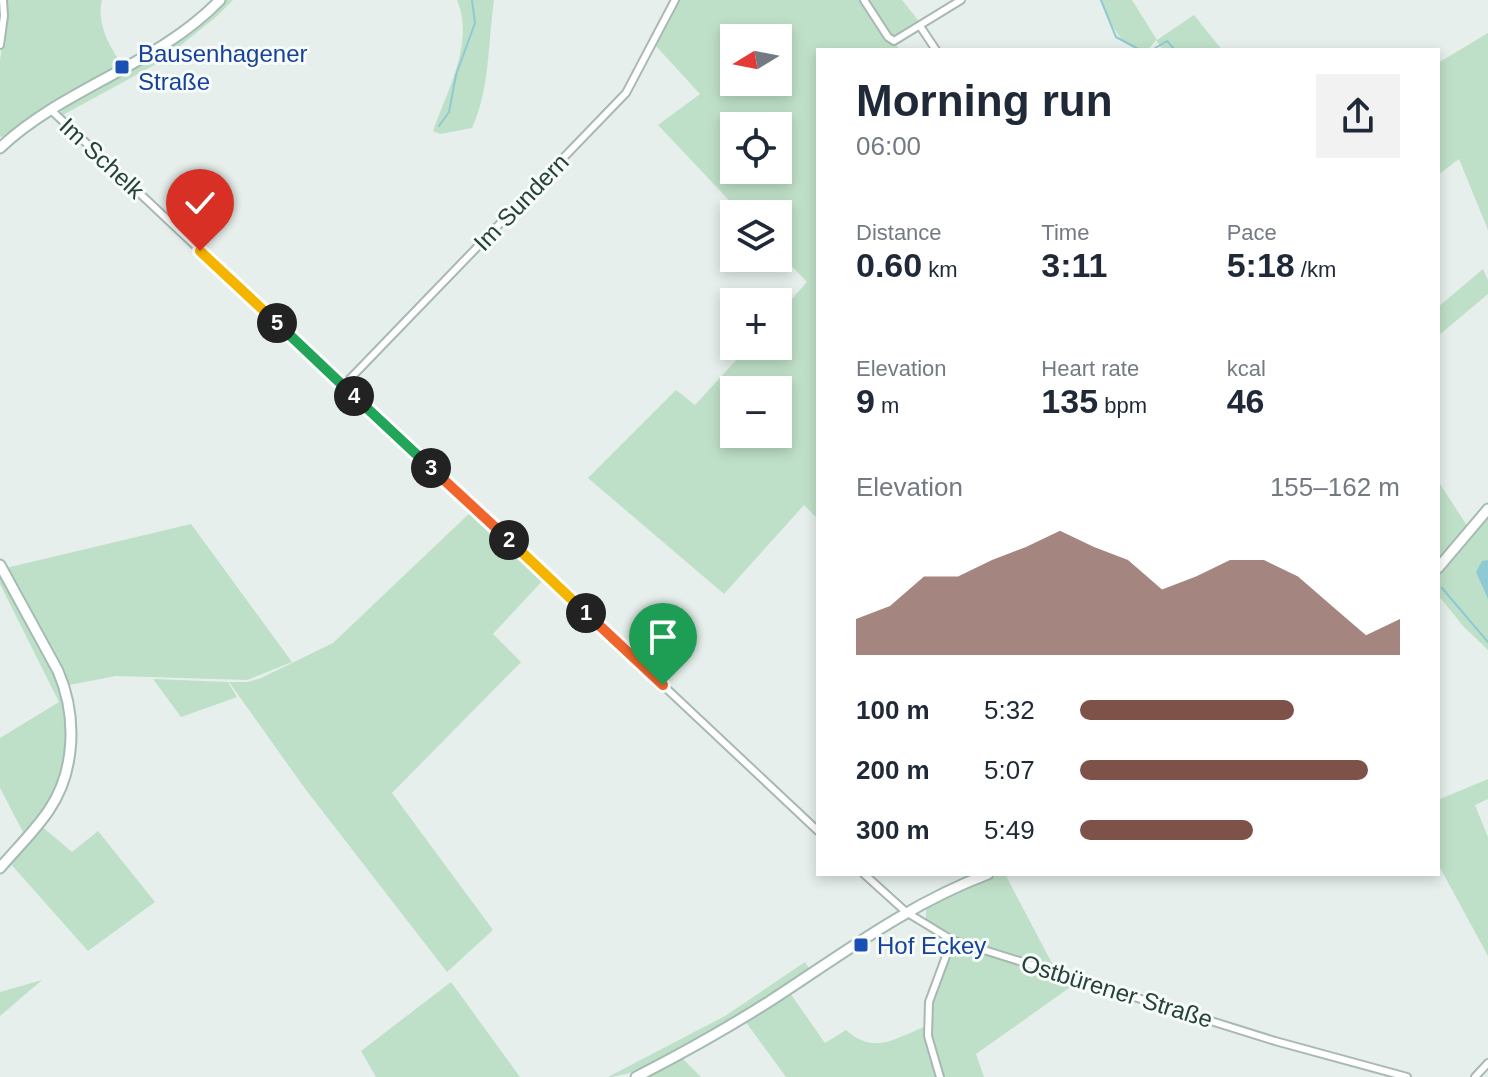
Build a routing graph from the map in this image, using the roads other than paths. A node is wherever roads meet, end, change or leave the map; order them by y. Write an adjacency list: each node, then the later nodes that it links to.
1 (3, 0): 7 (street)
2 (220, 0): 9 (street)
3 (675, 0): 11 (street, Im Sundern)
4 (864, 0): 6 (street)
5 (961, 0): 6 (street)
6 (920, 26): 8 (street)
7 (0, 45)
8 (935, 48)
9 (51, 110): 10 (street); 11 (street, Im Schelk)
10 (0, 148)
11 (343, 386): 15 (street, Im Schelk)
12 (1488, 509): 14 (street)
13 (0, 565): 16 (street)
14 (1440, 566)
15 (816, 829)
16 (0, 868)
17 (866, 876): 19 (street)
18 (984, 876): 19 (street)
19 (906, 912): 20 (street, Ostbürener Straße); 22 (street)
20 (952, 940): 23 (street); 24 (street, Ostbürener Straße)
21 (1488, 1063): 25 (street)
22 (636, 1077)
23 (940, 1077)
24 (1407, 1077)
25 (1475, 1077)

